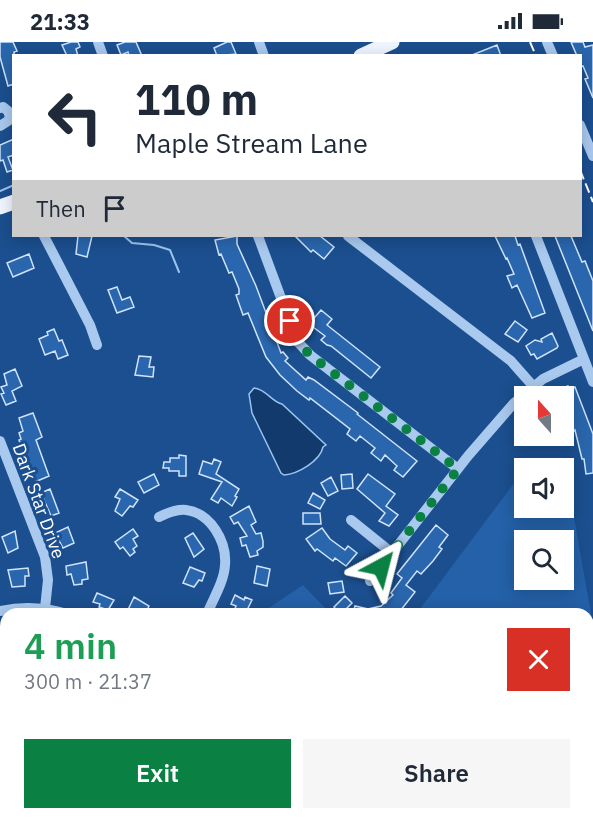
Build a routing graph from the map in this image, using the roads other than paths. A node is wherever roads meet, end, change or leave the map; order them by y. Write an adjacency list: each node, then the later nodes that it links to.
1 (392, 42): 2 (main road)
2 (365, 54)
3 (1, 106): 4 (street)
4 (0, 126)
5 (582, 130): 6 (street)
6 (593, 156)
7 (45, 237): 11 (street)
8 (258, 237): 18 (street)
9 (349, 237): 14 (street)
10 (536, 237): 12 (street)
11 (96, 345)
12 (584, 359): 13 (street); 14 (street)
13 (593, 382)
14 (533, 386)
15 (514, 404): 18 (street)
16 (0, 441): 17 (street, Dark Star Drive)
17 (3, 458): 24 (street, Dark Star Drive)
18 (458, 469): 21 (street)
19 (159, 517): 25 (street)
20 (351, 520): 21 (street)
21 (392, 553): 22 (street)
22 (370, 581)
23 (15, 608): 24 (street)
24 (45, 608)
25 (209, 608)

